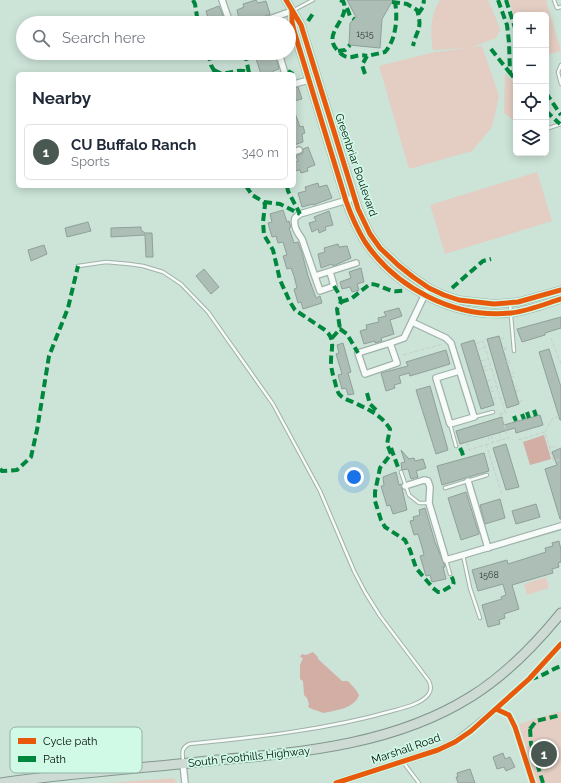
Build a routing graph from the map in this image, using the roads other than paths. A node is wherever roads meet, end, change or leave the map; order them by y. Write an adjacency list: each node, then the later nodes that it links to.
1 (222, 0): 7 (street)
2 (286, 0): 6 (street, Greenbriar Boulevard)
3 (312, 0): 6 (lane)
4 (554, 0): 5 (lane)
5 (561, 7)
6 (292, 11): 8 (street); 9 (street, Greenbriar Boulevard); 10 (street, Greenbriar Boulevard)
7 (228, 16)
8 (280, 16)
9 (292, 16)
10 (295, 16)
11 (296, 17): 21 (street, Greenbriar Boulevard)
12 (296, 38): 16 (street, Greenbriar Boulevard)
13 (281, 60): 15 (street)
14 (561, 65): 18 (lane)
15 (284, 72)
16 (309, 80): 17 (street); 22 (street, Greenbriar Boulevard)
17 (296, 83)
18 (561, 84)
19 (561, 124): 20 (lane)
20 (549, 128)
21 (354, 198): 22 (street); 27 (street, Greenbriar Boulevard)
22 (346, 201): 26 (street); 29 (street, Greenbriar Boulevard)
23 (356, 263): 25 (street)
24 (78, 266): 56 (lane)
25 (330, 272): 26 (street); 26 (street)
26 (315, 276)
27 (429, 288): 29 (street); 31 (street, Greenbriar Boulevard)
28 (561, 290): 31 (street, Greenbriar Boulevard)
29 (425, 295): 32 (street, Greenbriar Boulevard); 33 (street)
30 (561, 300): 32 (street, Greenbriar Boulevard)
31 (510, 303): 32 (lane)
32 (511, 313): 35 (lane)
33 (412, 322): 34 (street); 36 (street)
34 (390, 343): 34 (street)
35 (514, 351)
36 (459, 371): 38 (street); 39 (street)
37 (493, 412): 38 (lane)
38 (474, 417): 39 (street)
39 (450, 424): 40 (lane)
40 (456, 446)
41 (401, 472): 44 (lane)
42 (487, 475): 43 (lane)
43 (468, 481): 45 (lane); 48 (street)
44 (405, 486): 46 (lane); 46 (street)
45 (445, 488)
46 (429, 503): 50 (street)
47 (561, 526): 48 (street)
48 (488, 548): 49 (street)
49 (463, 555): 50 (street); 53 (lane)
50 (446, 560): 51 (lane)
51 (450, 574)
52 (561, 613): 56 (highway, South Foothills Highway)
53 (480, 618)
54 (496, 709): 55 (street, Marshall Road)
55 (402, 761): 61 (street, Marshall Road); 62 (lane)
56 (183, 764): 57 (highway, South Foothills Highway); 60 (street)
57 (142, 768)
58 (96, 773): 59 (highway, South Foothills Highway)
59 (0, 783)
60 (186, 783)
61 (336, 783)
62 (419, 783)

